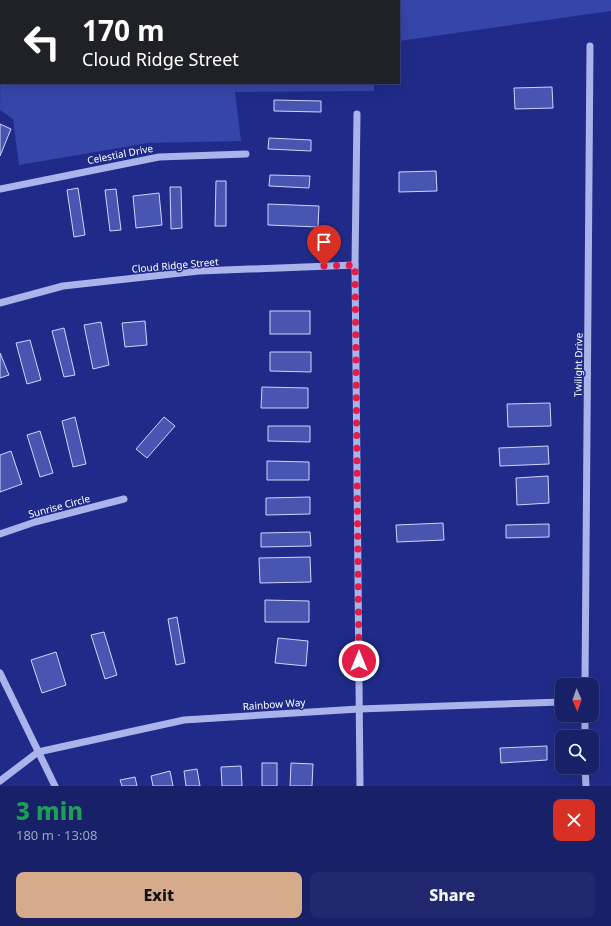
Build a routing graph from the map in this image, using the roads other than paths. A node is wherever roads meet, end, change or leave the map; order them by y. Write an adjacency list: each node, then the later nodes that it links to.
1 (590, 46): 10 (street, Twilight Drive)
2 (357, 114): 5 (street)
3 (246, 154): 4 (street, Celestial Drive)
4 (0, 190)
5 (355, 265): 6 (street, Cloud Ridge Street); 12 (street)
6 (0, 303)
7 (124, 499): 8 (street, Sunrise Circle)
8 (0, 534)
9 (0, 673): 13 (street)
10 (585, 678)
11 (555, 702): 12 (street, Rainbow Way)
12 (359, 709): 13 (street, Rainbow Way); 17 (street)
13 (38, 752): 15 (street, Rainbow Way); 16 (street)
14 (585, 774): 18 (street)
15 (0, 781)
16 (55, 786)
17 (360, 786)
18 (586, 786)

